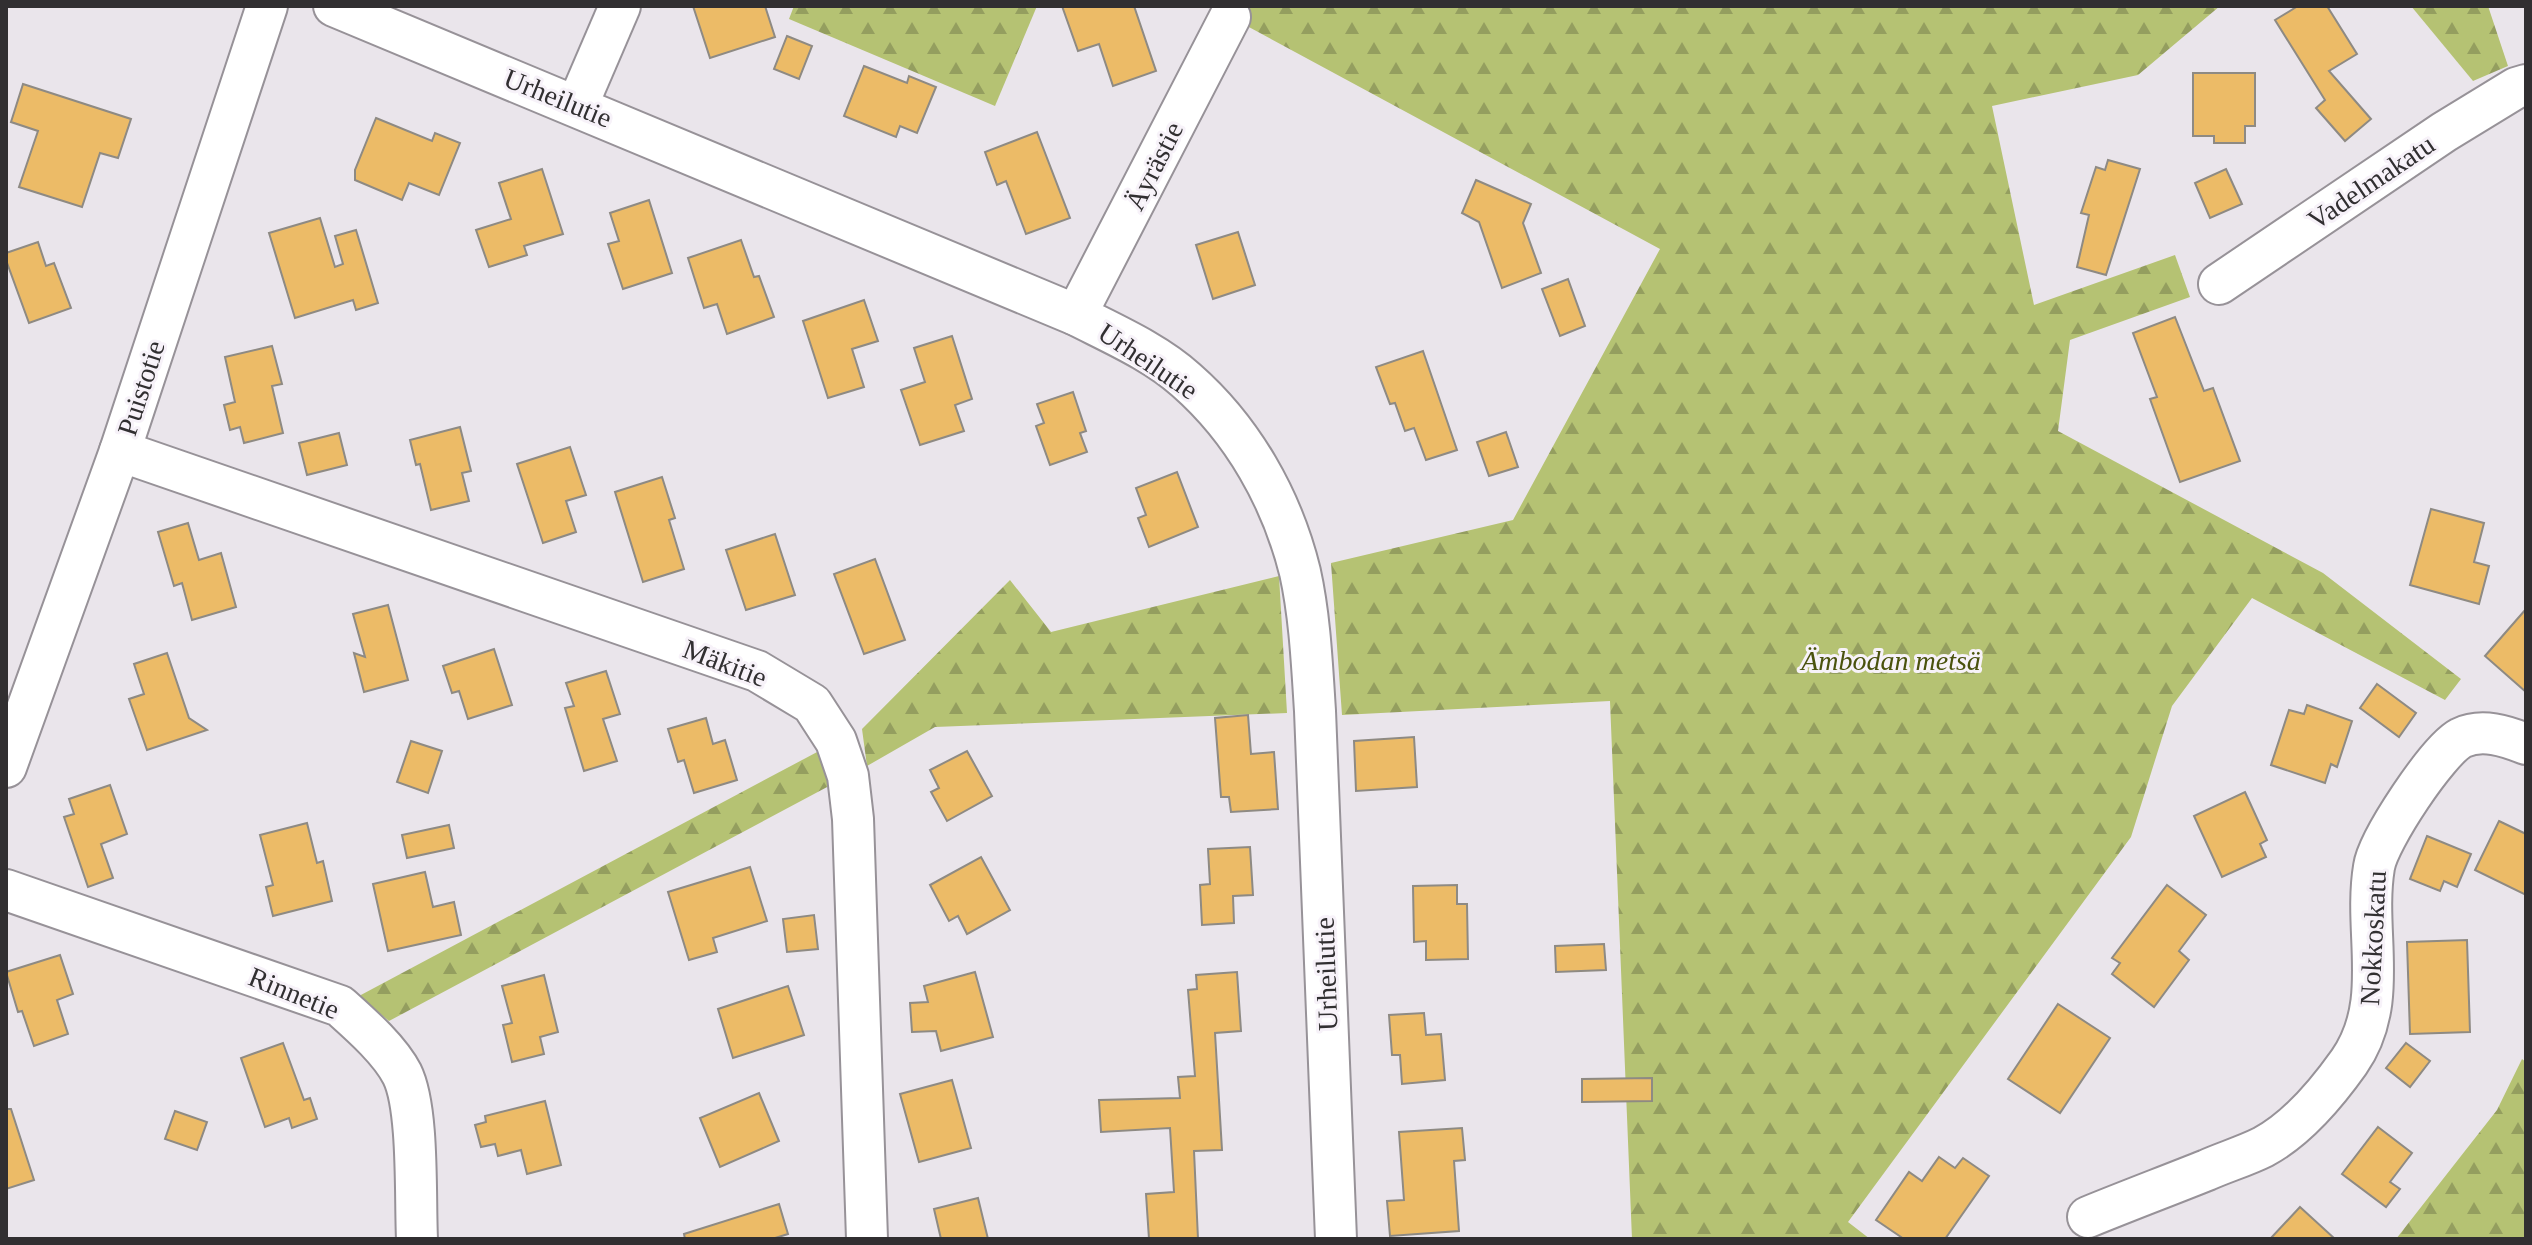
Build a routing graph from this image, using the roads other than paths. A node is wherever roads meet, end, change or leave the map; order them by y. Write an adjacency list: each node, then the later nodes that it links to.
1 (267, 6): 9 (street, Puistotie)
2 (334, 6): 6 (street, Urheilutie)
3 (620, 6): 6 (street)
4 (1230, 17): 8 (street, Äyrästie)
5 (2526, 85): 7 (street, Vadelmakatu)
6 (577, 106): 8 (street, Urheilutie)
7 (2219, 284)
8 (1076, 315): 16 (street, Urheilutie)
9 (120, 451): 11 (street, Puistotie); 15 (street, Mäkitie)
10 (2526, 744): 13 (street, Nokkoskatu)
11 (6, 767)
12 (6, 890): 14 (street, Rinnetie)
13 (2088, 1217)
14 (417, 1239)
15 (867, 1239)
16 (1336, 1239)

